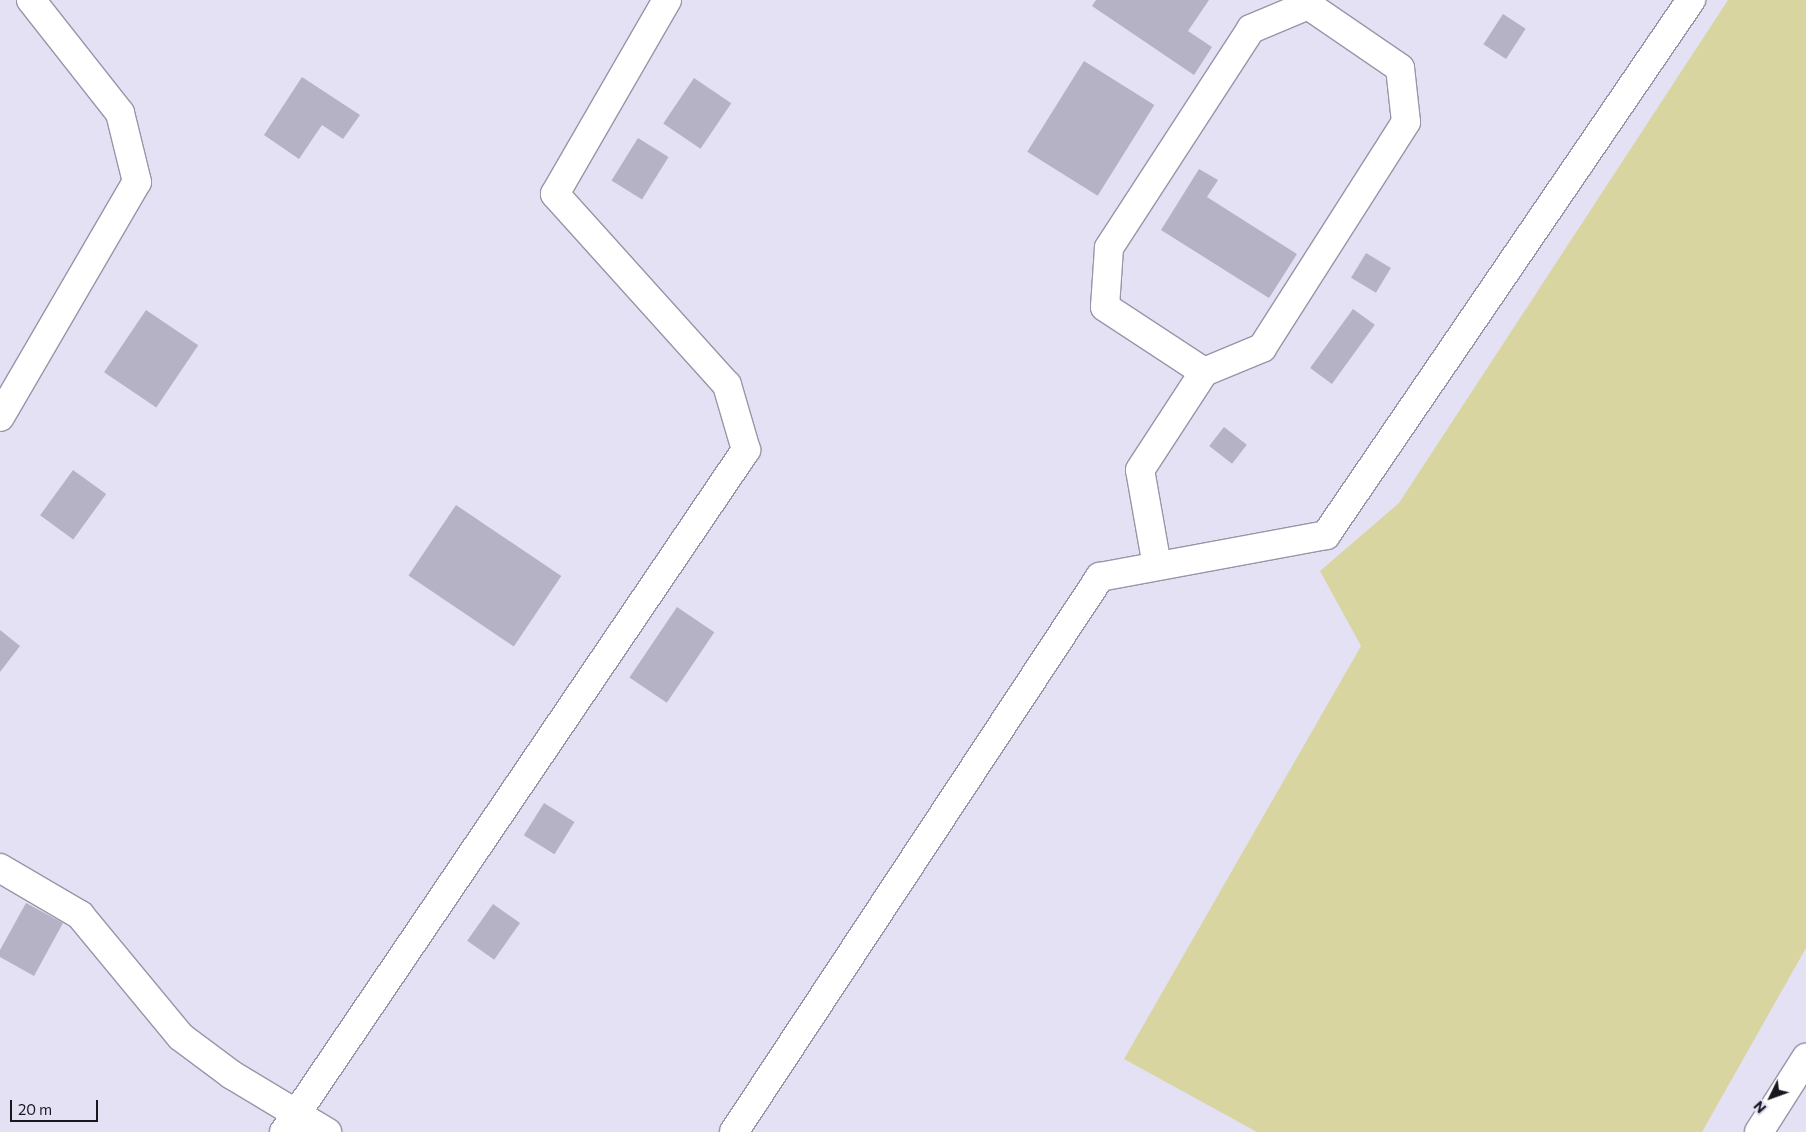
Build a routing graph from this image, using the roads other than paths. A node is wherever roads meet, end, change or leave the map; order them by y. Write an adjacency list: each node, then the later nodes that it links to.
1 (31, 0): 5 (street)
2 (667, 0): 9 (street)
3 (1691, 0): 6 (street)
4 (1204, 372): 4 (street); 6 (street)
5 (0, 418)
6 (1157, 566): 11 (street)
7 (0, 868): 9 (street)
8 (1806, 1058): 12 (street)
9 (291, 1123): 10 (street)
10 (327, 1132)
11 (734, 1132)
12 (1759, 1132)

